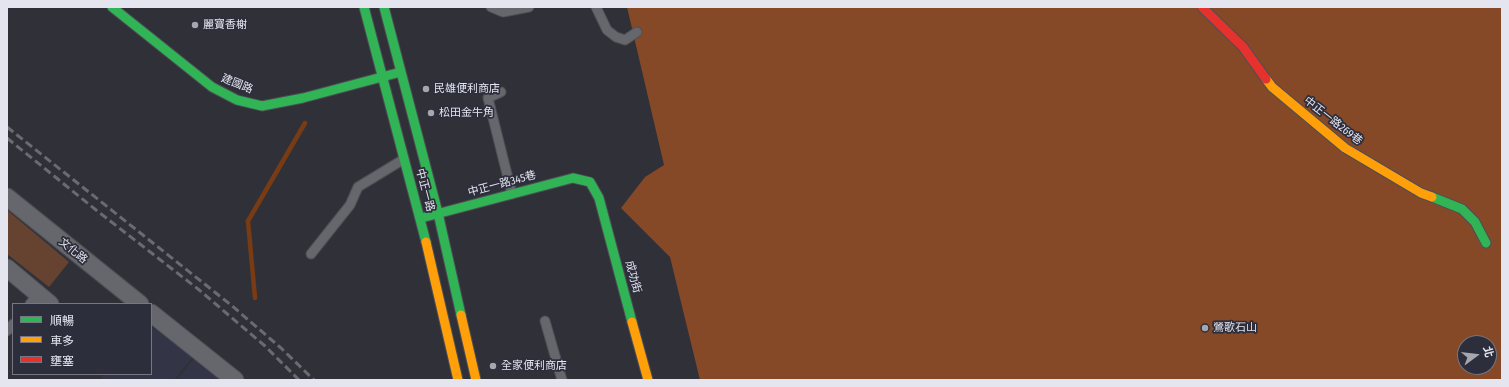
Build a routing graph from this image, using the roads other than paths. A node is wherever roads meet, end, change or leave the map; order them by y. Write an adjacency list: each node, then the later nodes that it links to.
1 (112, 7): 10 (street, 建國路)
2 (364, 7): 10 (street, 中正一路)
3 (384, 7): 9 (street, 中正一路)
4 (491, 7): 5 (lane)
5 (529, 7)
6 (596, 7): 8 (lane)
7 (1202, 7): 18 (street, 中正一路269巷)
8 (637, 32)
9 (401, 72): 10 (street, 建國路); 16 (street, 中正一路)
10 (382, 77): 12 (street, 中正一路)
11 (500, 92): 14 (lane)
12 (404, 159): 17 (street, 中正一路); 19 (lane)
13 (590, 182): 14 (street, 中正一路345巷); 29 (street, 成功街)
14 (512, 194): 16 (street, 中正一路345巷)
15 (7, 197): 22 (street, 文化路)
16 (438, 213): 17 (street, 中正一路345巷); 27 (street, 中正一路)
17 (420, 218): 26 (street, 中正一路)
18 (1486, 243)
19 (311, 254)
20 (7, 268): 21 (street)
21 (39, 301)
22 (139, 303)
23 (152, 314): 25 (street)
24 (545, 321): 28 (lane)
25 (234, 380)
26 (458, 380)
27 (476, 380)
28 (562, 380)
29 (648, 380)

